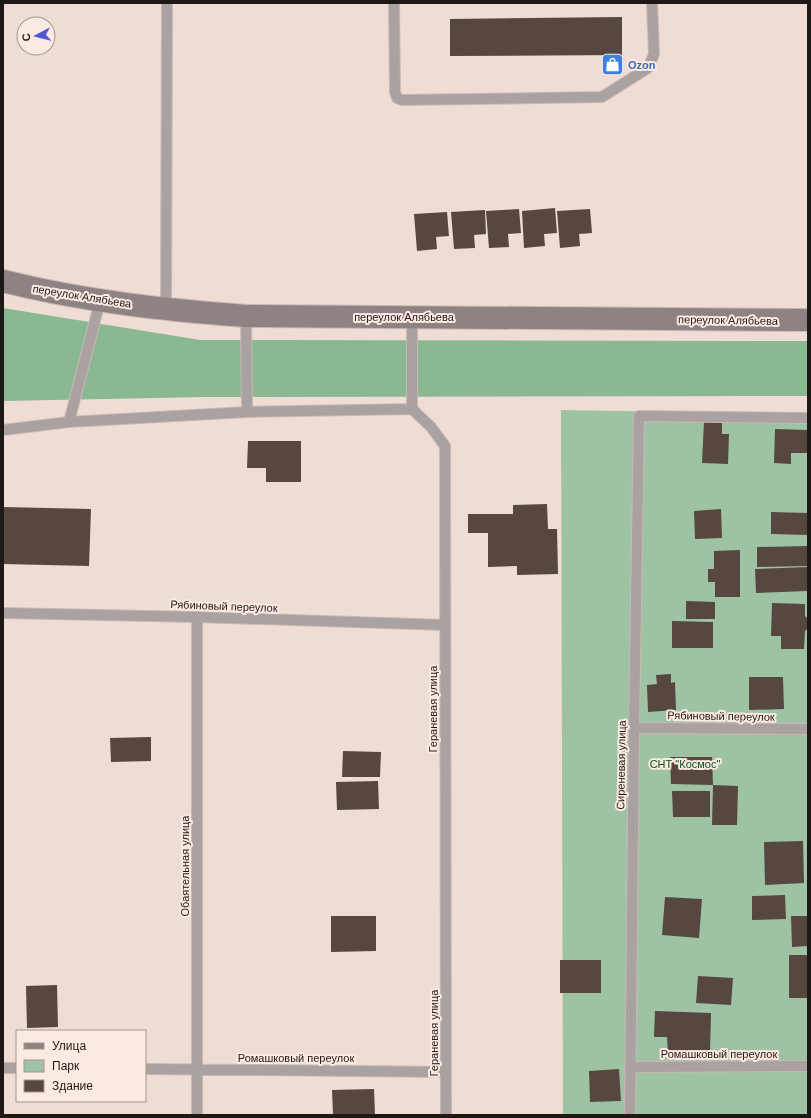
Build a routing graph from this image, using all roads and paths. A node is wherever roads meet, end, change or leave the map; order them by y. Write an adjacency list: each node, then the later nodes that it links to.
1 (168, 3): 6 (lane)
2 (394, 3): 3 (lane)
3 (652, 3)
4 (3, 282): 5 (main road, переулок Алябьева)
5 (100, 301): 6 (main road, переулок Алябьева); 13 (lane)
6 (166, 308): 7 (main road, переулок Алябьева)
7 (246, 316): 8 (main road, переулок Алябьева); 11 (lane)
8 (412, 317): 9 (main road, переулок Алябьева); 10 (lane)
9 (808, 320)
10 (412, 409): 11 (lane); 17 (lane, Гераневая улица)
11 (247, 412): 13 (lane)
12 (808, 418): 18 (lane, Сиреневая улица)
13 (68, 422): 14 (lane)
14 (3, 430)
15 (3, 613): 16 (lane, Рябиновый переулок)
16 (197, 617): 17 (lane, Рябиновый переулок); 25 (lane, Обаятельная улица)
17 (445, 625): 26 (lane, Гераневая улица)
18 (634, 728): 19 (lane, Рябиновый переулок); 21 (lane, Сиреневая улица)
19 (808, 729)
20 (808, 1066): 21 (lane, Ромашковый переулок)
21 (630, 1067): 29 (lane, Сиреневая улица)
22 (3, 1068): 23 (lane)
23 (16, 1068)
24 (146, 1069): 25 (lane, Ромашковый переулок)
25 (197, 1070): 26 (lane, Ромашковый переулок); 27 (lane, Обаятельная улица)
26 (446, 1072): 28 (lane, Гераневая улица)
27 (197, 1115)
28 (446, 1115)
29 (630, 1115)

